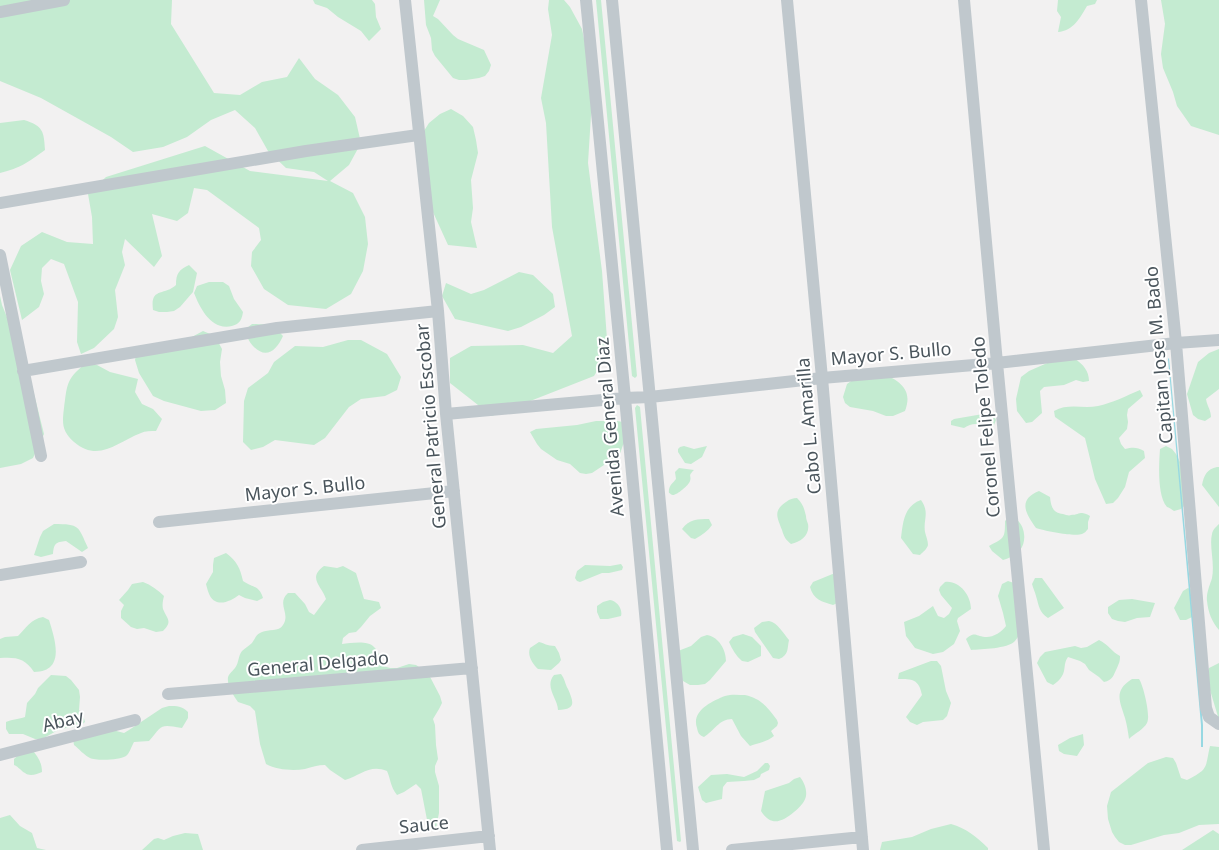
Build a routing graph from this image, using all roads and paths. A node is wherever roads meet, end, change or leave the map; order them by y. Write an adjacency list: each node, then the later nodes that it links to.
1 (64, 0): 8 (street)
2 (404, 0): 9 (street, General Patricio Escobar)
3 (586, 0): 19 (street, Avenida General Diaz)
4 (612, 0): 18 (street)
5 (788, 0): 17 (street, Cabo L. Amarilla)
6 (964, 0): 15 (street, Coronel Felipe Toledo)
7 (1141, 0): 14 (street, Capitan Jose M. Bado)
8 (0, 12)
9 (418, 135): 10 (street); 12 (street, General Patricio Escobar)
10 (0, 203)
11 (0, 255): 16 (street)
12 (438, 312): 16 (street); 20 (street, General Patricio Escobar)
13 (1219, 340): 14 (street, Mayor S. Bullo)
14 (1176, 343): 15 (street, Mayor S. Bullo); 29 (street, Capitan Jose M. Bado)
15 (997, 363): 17 (street, Mayor S. Bullo); 38 (street, Coronel Felipe Toledo)
16 (23, 372): 21 (street)
17 (822, 378): 18 (street, Mayor S. Bullo); 32 (street, Cabo L. Amarilla)
18 (650, 397): 19 (street, Mayor S. Bullo); 36 (street)
19 (625, 398): 20 (street, Mayor S. Bullo); 35 (street, Avenida General Diaz)
20 (446, 414): 22 (street, General Patricio Escobar)
21 (41, 456)
22 (454, 491): 23 (street, Mayor S. Bullo); 26 (street, General Patricio Escobar)
23 (159, 522)
24 (81, 562): 25 (street)
25 (0, 575)
26 (472, 668): 27 (street, General Delgado); 31 (street, General Patricio Escobar)
27 (168, 694)
28 (135, 720): 30 (street, Abay)
29 (1219, 724)
30 (0, 755)
31 (489, 836): 33 (street, Sauce); 34 (street, General Patricio Escobar)
32 (862, 844): 37 (street)
33 (362, 850)
34 (490, 850)
35 (667, 850)
36 (692, 850)
37 (732, 850)
38 (1044, 850)

